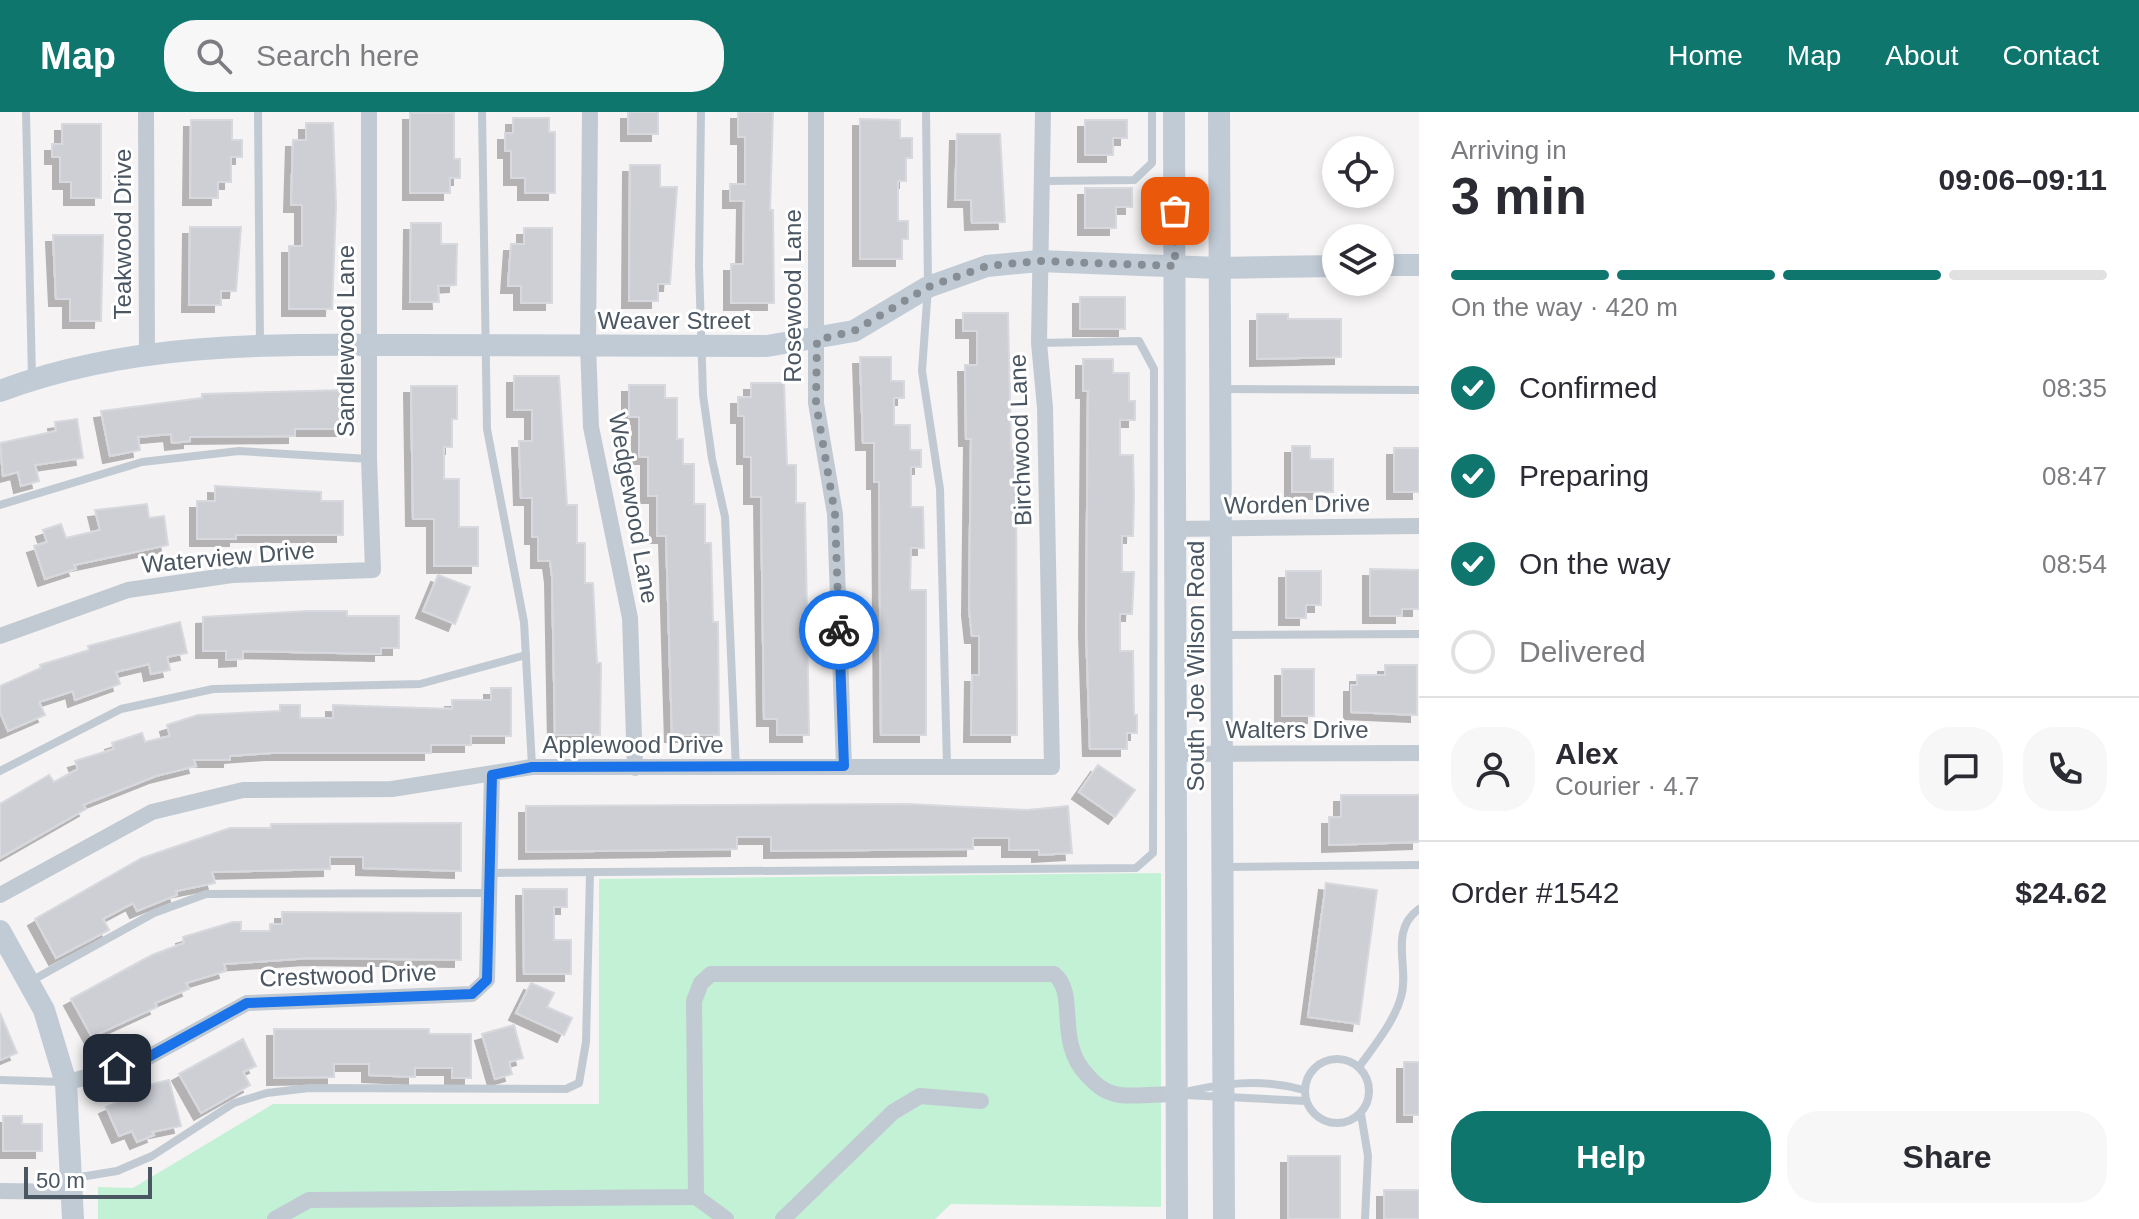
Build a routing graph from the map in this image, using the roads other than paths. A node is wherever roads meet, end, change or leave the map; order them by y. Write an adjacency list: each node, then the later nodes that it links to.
1 (26, 112): 30 (lane)
2 (146, 112): 29 (street, Teakwood Drive)
3 (258, 112): 24 (lane)
4 (369, 112): 25 (street, Sandlewood Lane)
5 (482, 112): 26 (lane)
6 (590, 112): 27 (street, Wedgewood Lane)
7 (701, 112): 28 (lane)
8 (816, 112): 22 (street, Rosewood Lane)
9 (926, 112): 21 (lane)
10 (1043, 112): 14 (street, Birchwood Lane)
11 (1152, 112): 14 (lane)
12 (1174, 112): 18 (main road, South Joe Wilson Road)
13 (1219, 112): 20 (main road, South Joe Wilson Road)
14 (1045, 181): 15 (street, Birchwood Lane)
15 (1039, 261): 18 (main road, Weaver Street); 21 (main road, Weaver Street); 23 (street, Birchwood Lane)
16 (1394, 265): 17 (main road)
17 (1419, 265)
18 (1175, 266): 20 (main road, Weaver Street); 37 (main road, South Joe Wilson Road)
19 (1322, 266): 20 (main road, Weaver Street)
20 (1218, 268): 31 (main road, South Joe Wilson Road)
21 (928, 287): 22 (main road, Weaver Street); 49 (lane)
22 (817, 340): 28 (main road, Weaver Street); 47 (street, Rosewood Lane)
23 (1039, 343): 50 (street, Birchwood Lane); 58 (lane)
24 (260, 344): 25 (main road, Weaver Street); 29 (main road, Weaver Street)
25 (368, 345): 26 (main road, Weaver Street); 34 (street, Sandlewood Lane)
26 (483, 345): 27 (main road, Weaver Street); 43 (lane)
27 (588, 345): 28 (main road, Weaver Street); 51 (street, Wedgewood Lane)
28 (702, 346): 52 (lane)
29 (147, 355): 30 (main road, Weaver Street)
30 (32, 379): 33 (main road, Weaver Street)
31 (1219, 389): 32 (lane); 38 (main road, South Joe Wilson Road)
32 (1419, 390)
33 (0, 391)
34 (369, 459): 35 (lane); 39 (street, Sandlewood Lane)
35 (0, 505)
36 (1419, 526): 38 (street, Worden Drive)
37 (1176, 529): 38 (street, Worden Drive); 45 (main road, South Joe Wilson Road)
38 (1220, 529): 41 (main road, South Joe Wilson Road)
39 (373, 570): 42 (street, Waterview Drive)
40 (1419, 634): 41 (lane)
41 (1221, 635): 46 (main road, South Joe Wilson Road)
42 (0, 636)
43 (526, 655): 48 (lane); 53 (lane)
44 (1419, 753): 46 (street, Walters Drive)
45 (1176, 754): 46 (street, Walters Drive); 69 (main road, South Joe Wilson Road)
46 (1221, 754): 56 (main road, South Joe Wilson Road)
47 (844, 766): 49 (street, Applewood Drive); 52 (street, Applewood Drive)
48 (532, 767): 51 (street, Applewood Drive); 54 (street, Applewood Drive)
49 (947, 767): 50 (street, Applewood Drive)
50 (1052, 767)
51 (635, 768): 52 (street, Applewood Drive)
52 (736, 769)
53 (0, 771)
54 (492, 775): 57 (street, Crestwood Drive); 60 (street, Applewood Drive)
55 (1419, 865): 56 (lane)
56 (1223, 867): 68 (main road, South Joe Wilson Road)
57 (489, 873): 58 (lane); 59 (street, Crestwood Drive)
58 (590, 873): 73 (lane)
59 (489, 893): 63 (lane); 66 (street, Crestwood Drive)
60 (0, 895)
61 (1419, 909): 64 (lane)
62 (0, 931): 63 (main road)
63 (28, 983): 66 (main road)
64 (1359, 1067): 67 (lane); 72 (lane)
65 (0, 1080): 66 (lane)
66 (66, 1083): 73 (main road)
67 (1304, 1090): 68 (lane); 71 (lane)
68 (1223, 1091): 69 (lane); 69 (lane); 71 (lane); 81 (main road, South Joe Wilson Road)
69 (1176, 1094): 75 (street); 80 (main road, South Joe Wilson Road)
70 (981, 1101): 79 (street)
71 (1306, 1101): 72 (lane)
72 (1361, 1114): 82 (lane)
73 (74, 1185): 74 (street); 76 (main road)
74 (0, 1191)
75 (696, 1197): 77 (street); 78 (street)
76 (73, 1219)
77 (275, 1219)
78 (726, 1219)
79 (783, 1219)
80 (1177, 1219)
81 (1224, 1219)
82 (1365, 1219)

